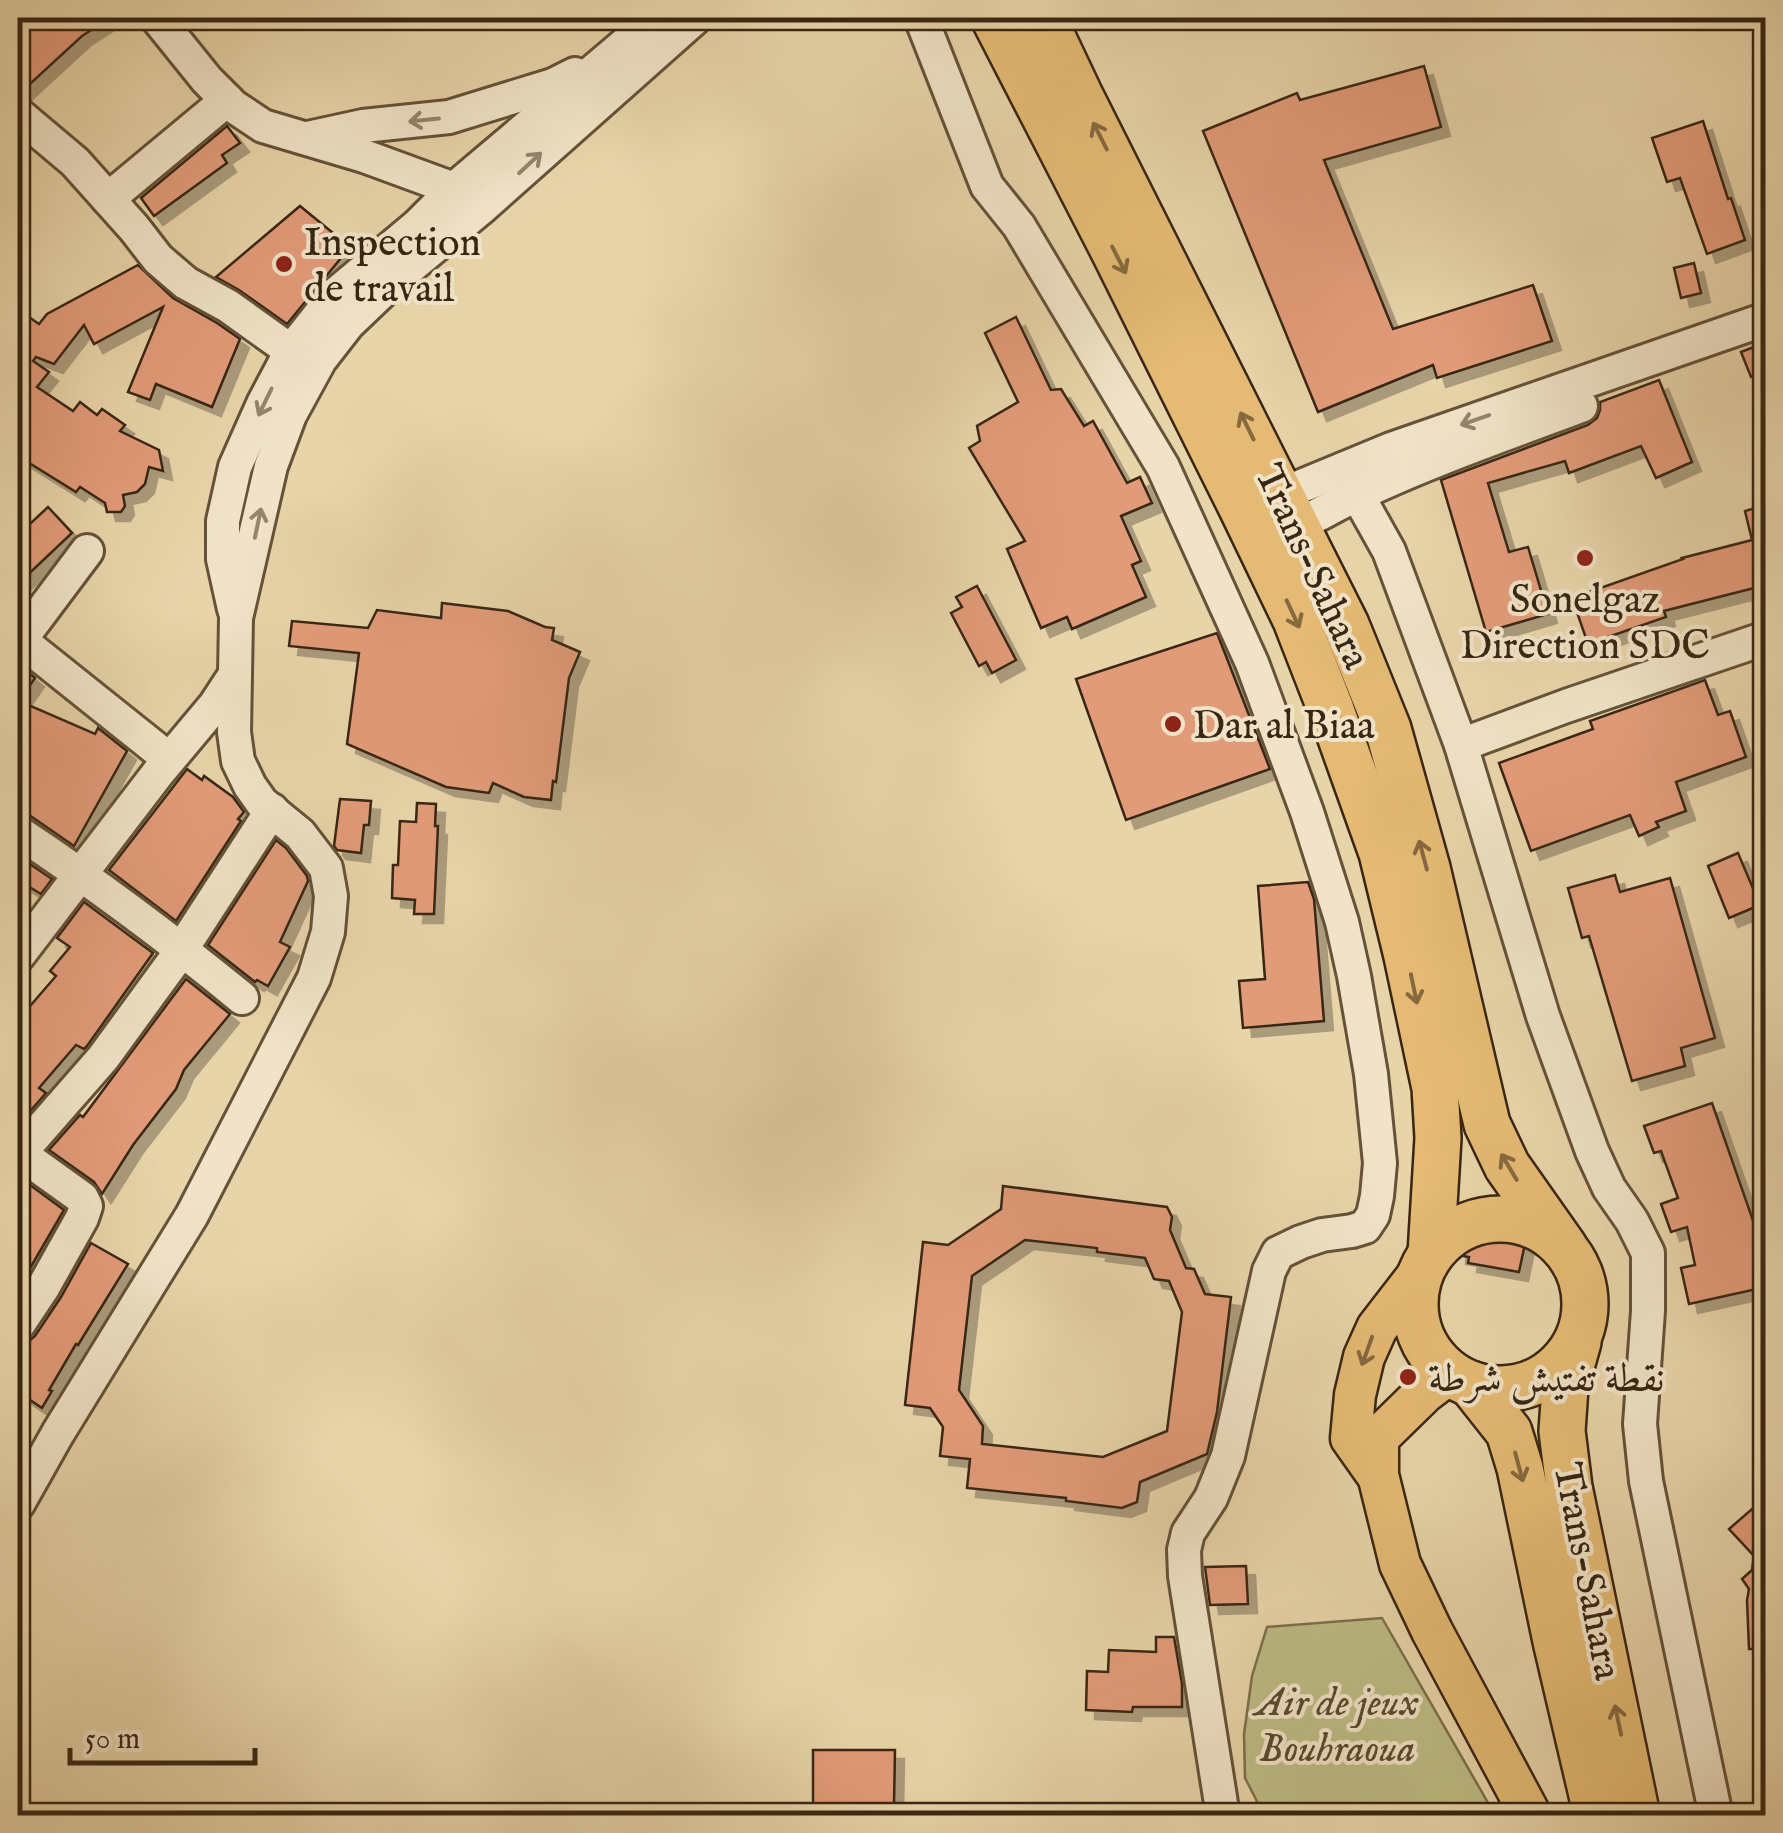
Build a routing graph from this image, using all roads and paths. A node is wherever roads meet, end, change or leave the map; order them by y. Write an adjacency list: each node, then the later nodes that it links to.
1 (157, 18): 8 (street)
2 (656, 18): 7 (street)
3 (695, 18): 12 (street, one-way to 3)
4 (921, 18): 40 (street)
5 (994, 18): 18 (highway, Trans-Sahara, one-way to 18)
6 (1043, 18): 18 (highway, Trans-Sahara, one-way to 6)
7 (614, 54): 10 (street, one-way to 10); 12 (street)
8 (227, 100): 10 (street); 11 (street)
9 (18, 114): 11 (street)
10 (306, 138): 12 (street)
11 (108, 199): 15 (street)
12 (467, 199): 15 (street); 20 (street, one-way to 12)
13 (1766, 318): 16 (street)
14 (1766, 342): 16 (street)
15 (291, 351): 20 (street, one-way to 20)
16 (1675, 361): 17 (street)
17 (1350, 482): 18 (street); 24 (street)
18 (1269, 518): 33 (highway, Trans-Sahara, one-way to 18); 34 (highway, Trans-Sahara, one-way to 34)
19 (87, 551): 22 (street)
20 (236, 618): 23 (street)
21 (1766, 638): 24 (street)
22 (19, 642): 25 (street)
23 (234, 676): 25 (street); 26 (street)
24 (1461, 745): 44 (street)
25 (169, 759): 28 (street)
26 (272, 810): 29 (street); 39 (street)
27 (18, 832): 28 (street)
28 (80, 873): 29 (street); 30 (street)
29 (182, 950): 31 (street); 32 (street)
30 (18, 956)
31 (242, 998)
32 (18, 1151): 35 (street)
33 (1564, 1247): 34 (highway); 36 (highway)
34 (1426, 1262): 37 (highway); 38 (main road, one-way to 38)
35 (21, 1312)
36 (1582, 1328): 37 (highway); 43 (highway, Trans-Sahara, one-way to 36)
37 (1460, 1378): 38 (main road); 42 (highway, Trans-Sahara, one-way to 42)
38 (1378, 1475): 41 (main road)
39 (18, 1504)
40 (1223, 1816)
41 (1531, 1816)
42 (1596, 1816)
43 (1638, 1816)
44 (1716, 1816)

